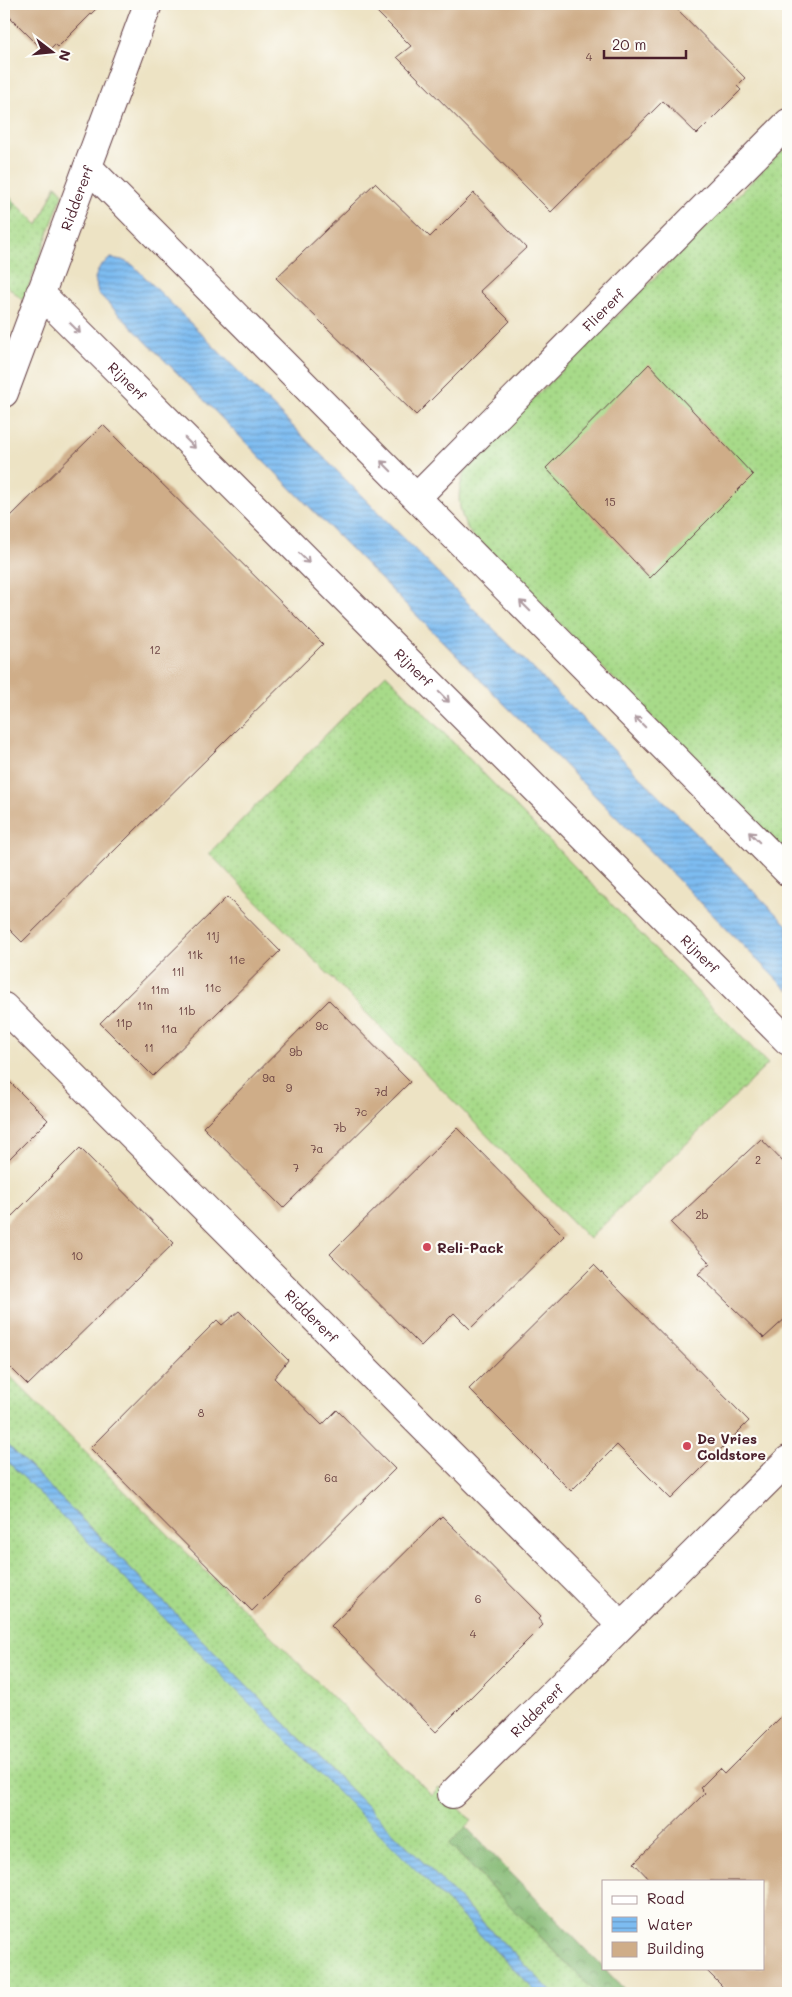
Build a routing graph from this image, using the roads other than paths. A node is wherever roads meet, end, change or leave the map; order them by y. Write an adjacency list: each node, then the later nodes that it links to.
1 (148, 4): 3 (street, Riddererf)
2 (788, 123): 6 (street, Fliererf)
3 (88, 167): 4 (street, Riddererf); 6 (street, one-way to 3)
4 (40, 293): 5 (street, Riddererf); 9 (street, Rijnerf, one-way to 9)
5 (4, 392)
6 (417, 497): 7 (street, one-way to 6)
7 (788, 872)
8 (4, 1008): 11 (street, Riddererf)
9 (788, 1041)
10 (788, 1460): 11 (street, Riddererf)
11 (621, 1626): 12 (street, Riddererf)
12 (452, 1794)

